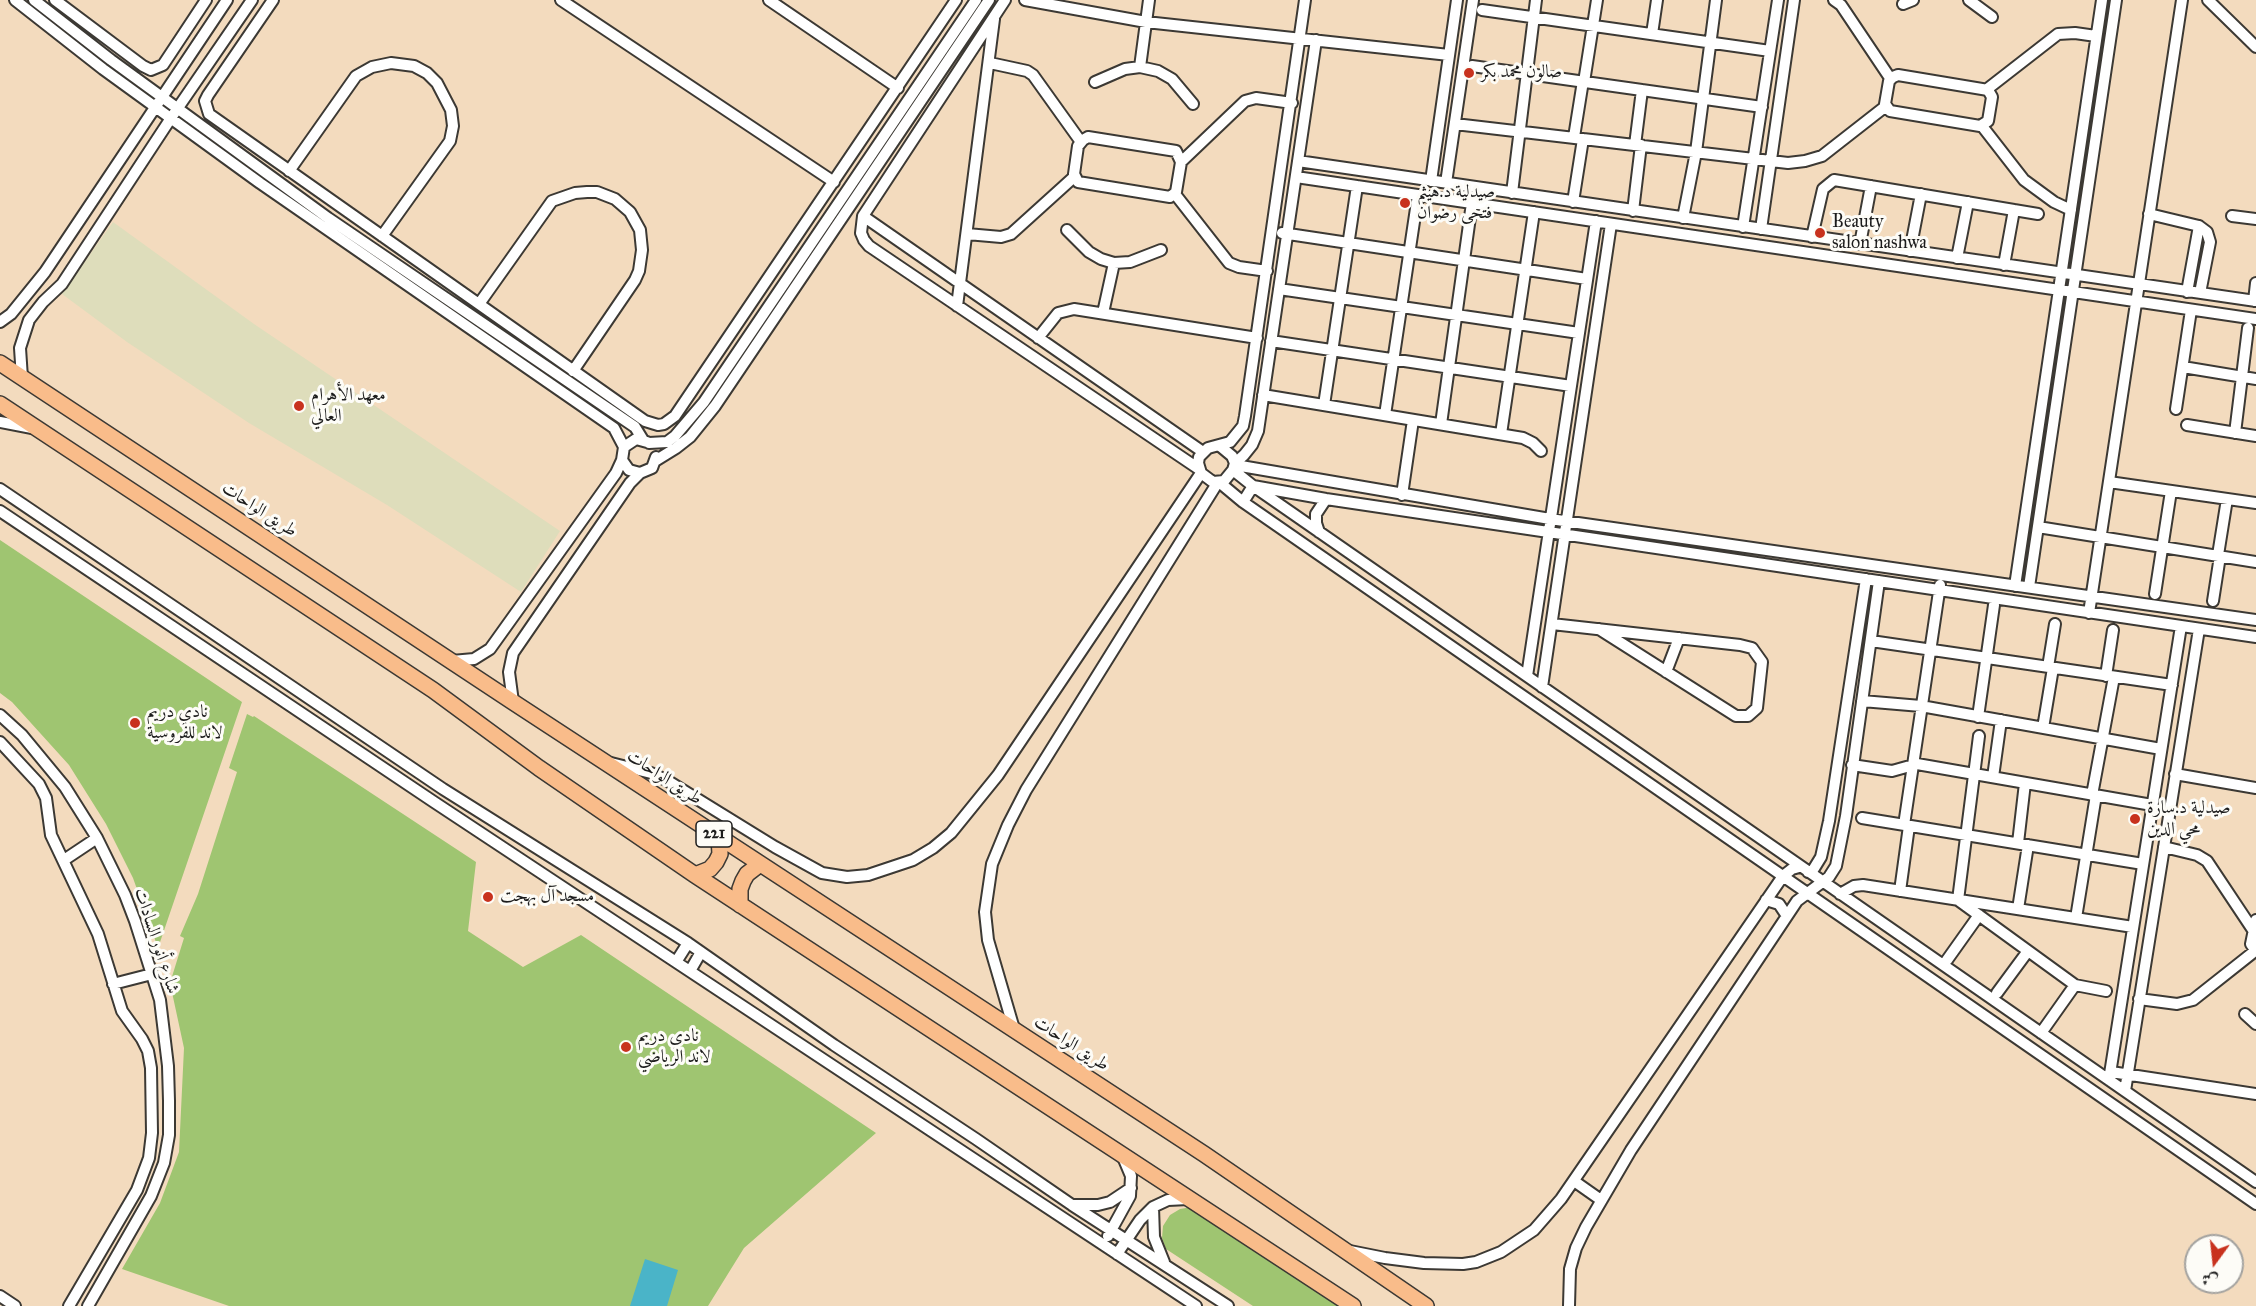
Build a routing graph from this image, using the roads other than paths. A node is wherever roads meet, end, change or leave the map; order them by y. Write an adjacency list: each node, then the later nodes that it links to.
1 (15, 0): 37 (street)
2 (34, 0): 37 (street)
3 (207, 0): 30 (street)
4 (227, 0): 61 (street)
5 (252, 0): 70 (street)
6 (273, 0): 82 (street)
7 (561, 0): 87 (street)
8 (769, 0): 57 (street)
9 (956, 0): 57 (street)
10 (976, 0): 56 (street)
11 (989, 0): 60 (street)
12 (1005, 0): 33 (street)
13 (1025, 0): 36 (street)
14 (1149, 0): 36 (street)
15 (1305, 0): 43 (street)
16 (1457, 0): 48 (street)
17 (1473, 0): 71 (street)
18 (1536, 0): 34 (street)
19 (1597, 0): 38 (street)
20 (1657, 0): 41 (street)
21 (1716, 0): 45 (street)
22 (1778, 0): 39 (street)
23 (1794, 0): 40 (street)
24 (1834, 0): 53 (street)
25 (1969, 0): 35 (street)
26 (2102, 0): 42 (street)
27 (2116, 0): 69 (street)
28 (2182, 0): 104 (street)
29 (2224, 0): 31 (street)
30 (62, 2)
31 (2211, 3): 46 (street)
32 (1482, 10): 34 (street)
33 (995, 16): 49 (street); 106 (street)
34 (1534, 17): 38 (street); 52 (street)
35 (1992, 17)
36 (1146, 22): 43 (street); 51 (street)
37 (60, 26): 61 (street); 65 (street)
38 (1593, 26): 41 (street); 54 (street)
39 (1773, 30): 40 (street); 47 (street)
40 (1789, 33): 80 (street)
41 (1652, 34): 45 (street)
42 (2097, 36): 59 (street); 67 (street)
43 (1301, 38): 44 (street); 63 (street)
44 (1316, 40): 48 (street); 79 (street)
45 (1711, 42): 47 (street); 62 (street)
46 (2256, 47)
47 (1770, 51): 68 (street)
48 (1449, 55): 86 (street)
49 (990, 63): 75 (street); 121 (street)
50 (1472, 66): 52 (street)
51 (1140, 67): 55 (street); 64 (street)
52 (1527, 74): 54 (street); 73 (street)
53 (1890, 78): 59 (street); 66 (street)
54 (1583, 81): 58 (street); 74 (street)
55 (1095, 82)
56 (916, 87): 60 (street); 113 (street)
57 (898, 88): 87 (street)
58 (1642, 90): 62 (street); 76 (street)
59 (1986, 90): 72 (street)
60 (926, 94): 205 (street)
61 (161, 96): 65 (street); 70 (street)
62 (1703, 98): 68 (street); 77 (street)
63 (1292, 103): 81 (street); 120 (street)
64 (1193, 104)
65 (154, 106): 70 (street); 118 (street)
66 (1886, 106): 72 (street); 80 (street)
67 (2086, 106): 69 (street); 101 (street)
68 (1762, 107): 78 (street)
69 (2100, 107): 141 (street)
70 (174, 113): 85 (street); 126 (street)
71 (1455, 123): 73 (street); 88 (street)
72 (1982, 126): 101 (street)
73 (1520, 131): 74 (street); 91 (street)
74 (1578, 138): 76 (street); 95 (street)
75 (1081, 142): 81 (street); 83 (street)
76 (1638, 145): 77 (street); 99 (street)
77 (1696, 152): 78 (street); 109 (street)
78 (1754, 159): 80 (street); 115 (street)
79 (1298, 161): 84 (street); 86 (street)
80 (1771, 161): 117 (street)
81 (1181, 162): 92 (street)
82 (289, 171): 98 (street); 123 (street)
83 (1074, 177): 92 (street); 121 (street)
84 (1296, 177): 89 (street); 122 (street)
85 (263, 178): 108 (street); 201 (street)
86 (1431, 181): 88 (street)
87 (834, 182): 105 (street)
88 (1446, 183): 91 (street)
89 (1358, 186): 94 (street); 127 (street)
90 (1871, 186): 93 (street); 125 (street); 128 (street)
91 (1512, 193): 95 (street)
92 (1175, 194): 139 (street)
93 (1921, 194): 96 (street); 131 (street)
94 (1418, 195): 97 (street); 132 (street)
95 (1573, 202): 99 (street)
96 (1968, 202): 100 (street); 133 (street)
97 (1472, 203): 102 (street); 134 (street)
98 (338, 205): 108 (street); 123 (street)
99 (1633, 210): 109 (street)
100 (2014, 210): 103 (street); 137 (street)
101 (2071, 210): 140 (street)
102 (1534, 212): 112 (street); 138 (street)
103 (2038, 214)
104 (2150, 214): 116 (street); 145 (street)
105 (812, 215): 113 (street); 176 (street)
106 (863, 216): 144 (street); 157 (street)
107 (2232, 216): 110 (street)
108 (328, 218): 170 (street)
109 (1683, 218): 111 (street)
110 (2256, 219)
111 (1699, 220): 115 (street); 124 (street)
112 (1596, 221): 114 (street); 142 (street)
113 (824, 224): 198 (street)
114 (1611, 224): 124 (street); 180 (street)
115 (1743, 226): 117 (street)
116 (2199, 226): 148 (street); 151 (street)
117 (1761, 229): 125 (street)
118 (73, 230): 126 (street); 150 (street)
119 (1067, 230): 135 (street)
120 (1273, 232): 122 (street); 139 (street)
121 (967, 234): 144 (street)
122 (1287, 234): 127 (street); 146 (street)
123 (382, 236): 156 (street)
124 (1698, 237): 136 (street)
125 (1812, 237): 128 (street)
126 (90, 242): 154 (street)
127 (1349, 243): 132 (street); 152 (street)
128 (1860, 244): 129 (street)
129 (1884, 247): 131 (street); 136 (street)
130 (1161, 250): 135 (street)
131 (1910, 251): 133 (street)
132 (1409, 252): 134 (street); 158 (street)
133 (1957, 258): 137 (street)
134 (1464, 261): 138 (street); 161 (street)
135 (1114, 263): 160 (street)
136 (1883, 264): 147 (street)
137 (2004, 265): 140 (street)
138 (1525, 270): 142 (street); 163 (street)
139 (1267, 271): 168 (street)
140 (2061, 273): 141 (street); 147 (street)
141 (2075, 275): 145 (street); 149 (street)
142 (1587, 279): 165 (street)
143 (2256, 283): 153 (street)
144 (960, 284): 157 (street); 167 (street)
145 (2139, 284): 148 (street); 155 (street)
146 (1279, 289): 152 (street); 169 (street)
147 (2059, 290): 149 (street); 242 (street)
148 (2187, 291): 151 (street)
149 (2073, 292): 155 (street); 226 (street)
150 (27, 293): 154 (street); 162 (street)
151 (2200, 293): 153 (street)
152 (1341, 298): 158 (street); 171 (street)
153 (2255, 301)
154 (43, 302): 179 (street)
155 (2136, 302): 159 (street); 211 (street)
156 (479, 304): 166 (street); 176 (street)
157 (957, 306): 207 (street)
158 (1401, 307): 161 (street); 172 (street)
159 (2191, 310): 164 (street); 174 (street)
160 (1103, 313): 167 (street); 168 (street)
161 (1456, 315): 163 (street); 175 (street)
162 (0, 322)
163 (1517, 324): 165 (street); 178 (street)
164 (2252, 324): 177 (street)
165 (1579, 333): 182 (street)
166 (525, 337): 170 (street); 176 (street)
167 (1038, 338): 202 (street)
168 (1257, 338): 192 (street)
169 (1271, 341): 171 (street); 183 (street)
170 (518, 347): 198 (street)
171 (1333, 351): 172 (street); 185 (street)
172 (1393, 360): 175 (street); 187 (street)
173 (0, 363): 179 (highway, طريق الواحات / 221)
174 (2183, 367): 177 (street); 186 (street)
175 (1449, 368): 178 (street); 190 (street)
176 (573, 371)
177 (2242, 376): 181 (street); 195 (street)
178 (1509, 377): 182 (street); 196 (street)
179 (22, 378): 264 (highway, طريق الواحات / 221)
180 (1588, 378): 182 (street); 225 (street)
181 (2256, 379)
182 (1571, 381): 223 (street)
183 (1263, 395): 185 (street); 194 (street)
184 (0, 404): 193 (highway, 221)
185 (1324, 405): 187 (street)
186 (2176, 409)
187 (1385, 415): 188 (street)
188 (1413, 420): 190 (street); 215 (street)
189 (0, 422): 193 (street)
190 (1441, 424): 196 (street)
191 (2187, 425): 195 (street)
192 (1243, 426): 194 (street); 200 (street)
193 (40, 430): 308 (highway, 221)
194 (1258, 431): 199 (street)
195 (2235, 433): 197 (street)
196 (1501, 434): 203 (street)
197 (2256, 436)
198 (646, 441): 201 (street); 205 (street)
199 (1252, 445): 206 (street); 208 (street)
200 (1221, 446): 202 (street); 206 (street)
201 (624, 447): 204 (street)
202 (1203, 452): 207 (street)
203 (1541, 452)
204 (622, 460): 209 (street); 224 (street)
205 (655, 462): 209 (street)
206 (1234, 466): 208 (street); 210 (street); 212 (street)
207 (1200, 471): 210 (street); 283 (street)
208 (1265, 471): 215 (street)
209 (640, 473): 227 (street)
210 (1218, 482): 219 (street); 342 (street)
211 (2109, 482): 214 (street); 231 (street)
212 (1253, 486): 216 (street); 219 (street); 228 (street)
213 (0, 489): 323 (street)
214 (2171, 491): 217 (street); 233 (street)
215 (1402, 495): 218 (street)
216 (1326, 499): 222 (street); 228 (street)
217 (2227, 499): 220 (street); 235 (street)
218 (1441, 501): 222 (street); 223 (street)
219 (1243, 502): 250 (street)
220 (2256, 503)
221 (0, 511): 330 (street)
222 (1440, 516): 229 (street)
223 (1550, 519): 225 (street); 229 (street)
224 (582, 521): 227 (street); 234 (street)
225 (1567, 521): 230 (street); 232 (street)
226 (2038, 527): 231 (street); 243 (street)
227 (597, 531): 236 (street)
228 (1319, 532): 247 (street)
229 (1548, 532): 230 (street); 267 (street)
230 (1565, 535): 237 (street); 253 (street)
231 (2101, 537): 233 (street); 246 (street)
232 (1733, 546): 237 (street); 239 (street)
233 (2163, 547): 235 (street); 245 (street)
234 (563, 548): 236 (street); 264 (street)
235 (2219, 556): 238 (street); 248 (street)
236 (578, 558): 272 (street)
237 (1731, 559): 240 (street)
238 (2256, 562)
239 (1941, 575): 242 (street); 244 (street)
240 (1866, 579): 241 (street); 294 (street)
241 (1879, 581): 244 (street); 261 (street)
242 (2015, 586): 243 (street)
243 (2029, 587): 246 (street)
244 (1939, 590): 251 (street); 262 (street)
245 (2155, 594)
246 (2092, 596): 251 (street); 252 (street)
247 (1412, 597): 250 (street); 267 (street)
248 (2213, 601)
249 (1994, 605): 263 (street)
250 (1401, 611): 286 (street)
251 (2089, 612): 255 (street)
252 (2256, 620)
253 (1552, 624): 256 (street); 270 (street)
254 (2055, 624): 265 (street)
255 (2181, 626): 257 (street); 269 (street)
256 (1599, 629): 260 (street); 266 (street)
257 (2199, 629): 259 (street); 288 (street)
258 (2113, 630): 268 (street)
259 (2256, 637)
260 (1679, 638): 266 (street); 266 (street)
261 (1870, 641): 262 (street); 271 (street)
262 (1930, 650): 263 (street); 273 (street)
263 (1986, 658): 265 (street); 275 (street)
264 (451, 661): 272 (highway, طريق الواحات / 221)
265 (2051, 667): 268 (street); 277 (street)
266 (1666, 672)
267 (1527, 676): 270 (street)
268 (2110, 676): 269 (street); 279 (street)
269 (2172, 685): 281 (street)
270 (1542, 687): 282 (street)
271 (1862, 701): 273 (street); 284 (street)
272 (513, 702): 283 (highway, طريق الواحات / 221)
273 (1922, 706): 275 (street); 285 (street)
274 (0, 715): 300 (street, شارع أنور السادات)
275 (1978, 717): 276 (street)
276 (2001, 720): 277 (street); 289 (street)
277 (2043, 728): 279 (street)
278 (1979, 736): 287 (street)
279 (2103, 738): 281 (street); 292 (street)
280 (0, 742): 304 (street)
281 (2161, 749): 293 (street)
282 (1645, 758): 286 (street); 307 (street)
283 (605, 762): 299 (highway, طريق الواحات / 221)
284 (1852, 765): 285 (street); 295 (street)
285 (1912, 766): 287 (street); 297 (street)
286 (1634, 773): 309 (street)
287 (1974, 774): 289 (street); 298 (street)
288 (2175, 774): 291 (street); 302 (street)
289 (1993, 777): 290 (street)
290 (2025, 783): 292 (street); 301 (street)
291 (2256, 788)
292 (2094, 795): 293 (street); 303 (street)
293 (2152, 805): 306 (street)
294 (1830, 813): 295 (street); 307 (street)
295 (1846, 816): 310 (street)
296 (1862, 818): 297 (street)
297 (1906, 825): 298 (street); 311 (street)
298 (1966, 835): 301 (street); 315 (street)
299 (719, 837): 305 (highway, طريق الواحات / 221); 308 (highway)
300 (97, 838): 304 (street); 332 (street, شارع أنور السادات)
301 (2023, 844): 303 (street); 317 (street)
302 (2164, 847): 321 (street); 328 (street)
303 (2086, 855): 306 (street); 320 (street)
304 (64, 860): 334 (street)
305 (760, 864): 316 (highway); 342 (highway, طريق الواحات / 221)
306 (2143, 864): 322 (street)
307 (1804, 869): 309 (street); 310 (street)
308 (695, 875): 316 (highway, 221)
309 (1783, 876): 312 (street); 314 (street)
310 (1821, 881): 312 (street); 313 (street)
311 (1900, 891): 313 (street); 315 (street)
312 (1806, 892): 319 (street); 337 (street)
313 (1840, 894): 333 (street)
314 (1766, 900): 319 (street); 353 (street)
315 (1958, 900): 317 (street); 318 (street)
316 (740, 905): 350 (highway, 221)
317 (2018, 909): 320 (street)
318 (1979, 915): 324 (street); 329 (street)
319 (1787, 916): 357 (street)
320 (2076, 918): 322 (street)
321 (2255, 925): 325 (street)
322 (2133, 927): 327 (street)
323 (688, 943): 326 (street); 330 (street)
324 (2028, 951): 335 (street); 338 (street)
325 (2255, 951): 339 (street)
326 (701, 952): 331 (street); 348 (street)
327 (2129, 953): 328 (street); 345 (street)
328 (2146, 956): 339 (street)
329 (1947, 960)
330 (676, 962): 331 (street)
331 (690, 971): 351 (street)
332 (152, 974): 334 (street); 370 (street, شارع أنور السادات)
333 (1963, 979): 337 (street); 343 (street)
334 (113, 984): 369 (street)
335 (2075, 984): 336 (street); 343 (street)
336 (2106, 991)
337 (1953, 993): 358 (street)
338 (1997, 993)
339 (2139, 999): 344 (street)
340 (2245, 1014): 341 (street)
341 (2256, 1024)
342 (1014, 1029): 364 (highway, طريق الواحات / 221)
343 (2041, 1033): 345 (street)
344 (2127, 1075): 345 (street); 346 (street); 347 (street)
345 (2110, 1076): 346 (street)
346 (2125, 1091): 354 (street)
347 (2256, 1094)
348 (976, 1139): 349 (street); 351 (street)
349 (999, 1154): 352 (street); 359 (street)
350 (1121, 1154): 355 (street); 356 (highway, 221)
351 (966, 1155): 352 (street)
352 (989, 1169): 363 (street)
353 (1574, 1181): 357 (street); 364 (street)
354 (2256, 1182)
355 (1131, 1188): 359 (street); 361 (street)
356 (1194, 1200): 360 (street); 373 (highway, 221)
357 (1601, 1200): 375 (street)
358 (2256, 1204)
359 (1072, 1205): 361 (street)
360 (1153, 1207): 362 (street); 366 (street)
361 (1111, 1230): 362 (street); 363 (street)
362 (1126, 1240): 365 (street); 366 (street)
363 (1103, 1245): 365 (street)
364 (1346, 1250): 374 (highway, طريق الواحات / 221)
365 (1117, 1254): 371 (street)
366 (1166, 1265): 372 (street)
367 (0, 1296): 368 (street)
368 (15, 1306)
369 (69, 1306)
370 (88, 1306)
371 (1196, 1306)
372 (1228, 1306)
373 (1353, 1306)
374 (1426, 1306)
375 (1569, 1306)

